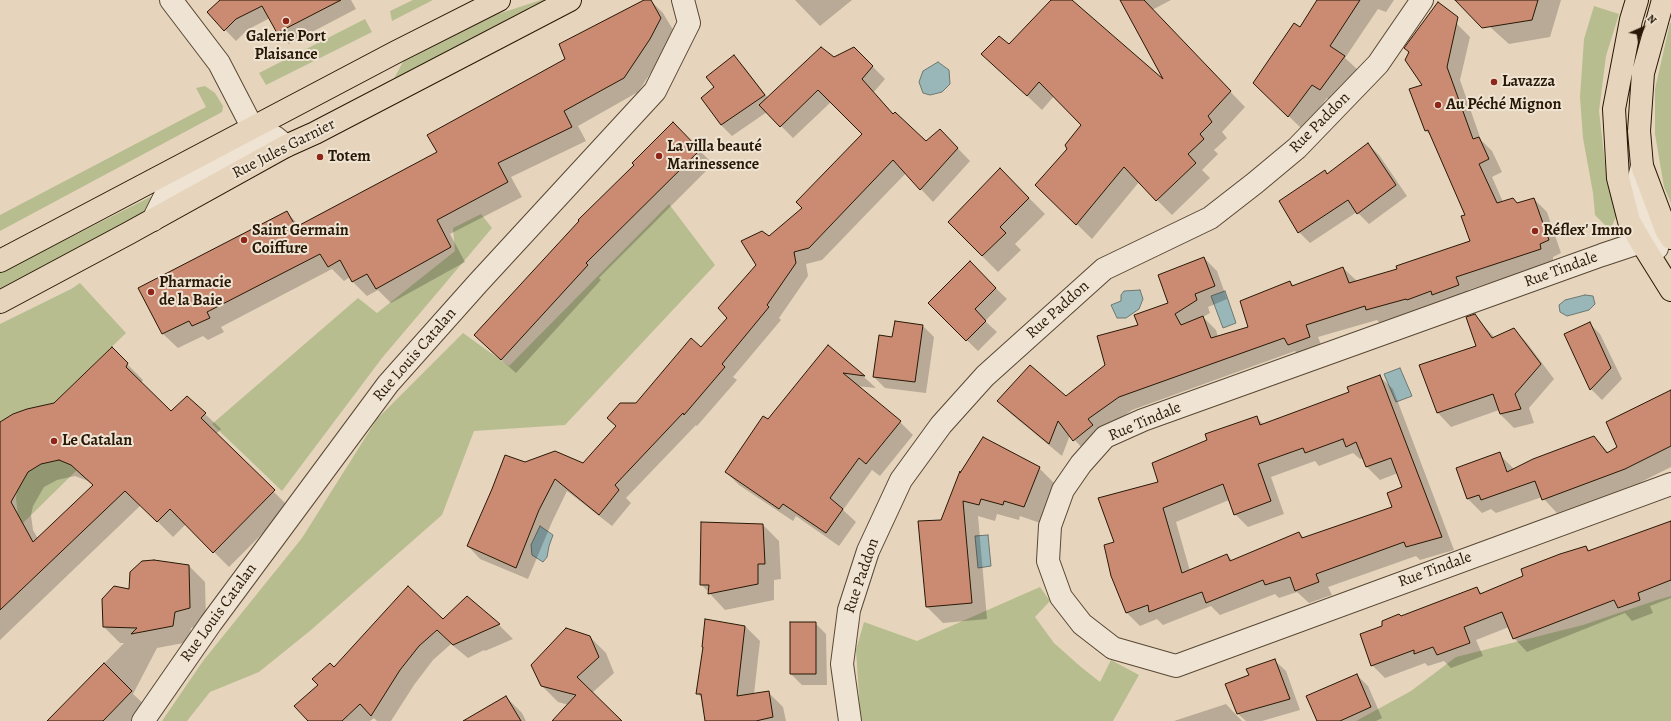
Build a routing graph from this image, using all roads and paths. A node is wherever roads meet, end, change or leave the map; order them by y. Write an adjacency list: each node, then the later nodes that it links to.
1 (171, 0): 8 (street)
2 (499, 0): 8 (main road, Rue Jules Garnier)
3 (570, 0): 9 (main road, Rue Jules Garnier)
4 (683, 0): 19 (street, Rue Louis Catalan)
5 (1422, 0): 20 (street, Rue Paddon)
6 (1637, 0): 13 (main road)
7 (1663, 0): 10 (main road)
8 (253, 127): 9 (street); 11 (street); 14 (main road, Rue Jules Garnier)
9 (286, 146): 11 (main road, Rue Jules Garnier)
10 (1642, 166): 12 (main road); 13 (street)
11 (153, 220): 17 (main road, Rue Jules Garnier)
12 (1671, 238)
13 (1640, 242): 15 (street); 16 (main road); 18 (street, Rue Tindale)
14 (0, 261)
15 (1671, 270)
16 (1671, 290)
17 (0, 302)
18 (1671, 484)
19 (143, 721)
20 (850, 721)

